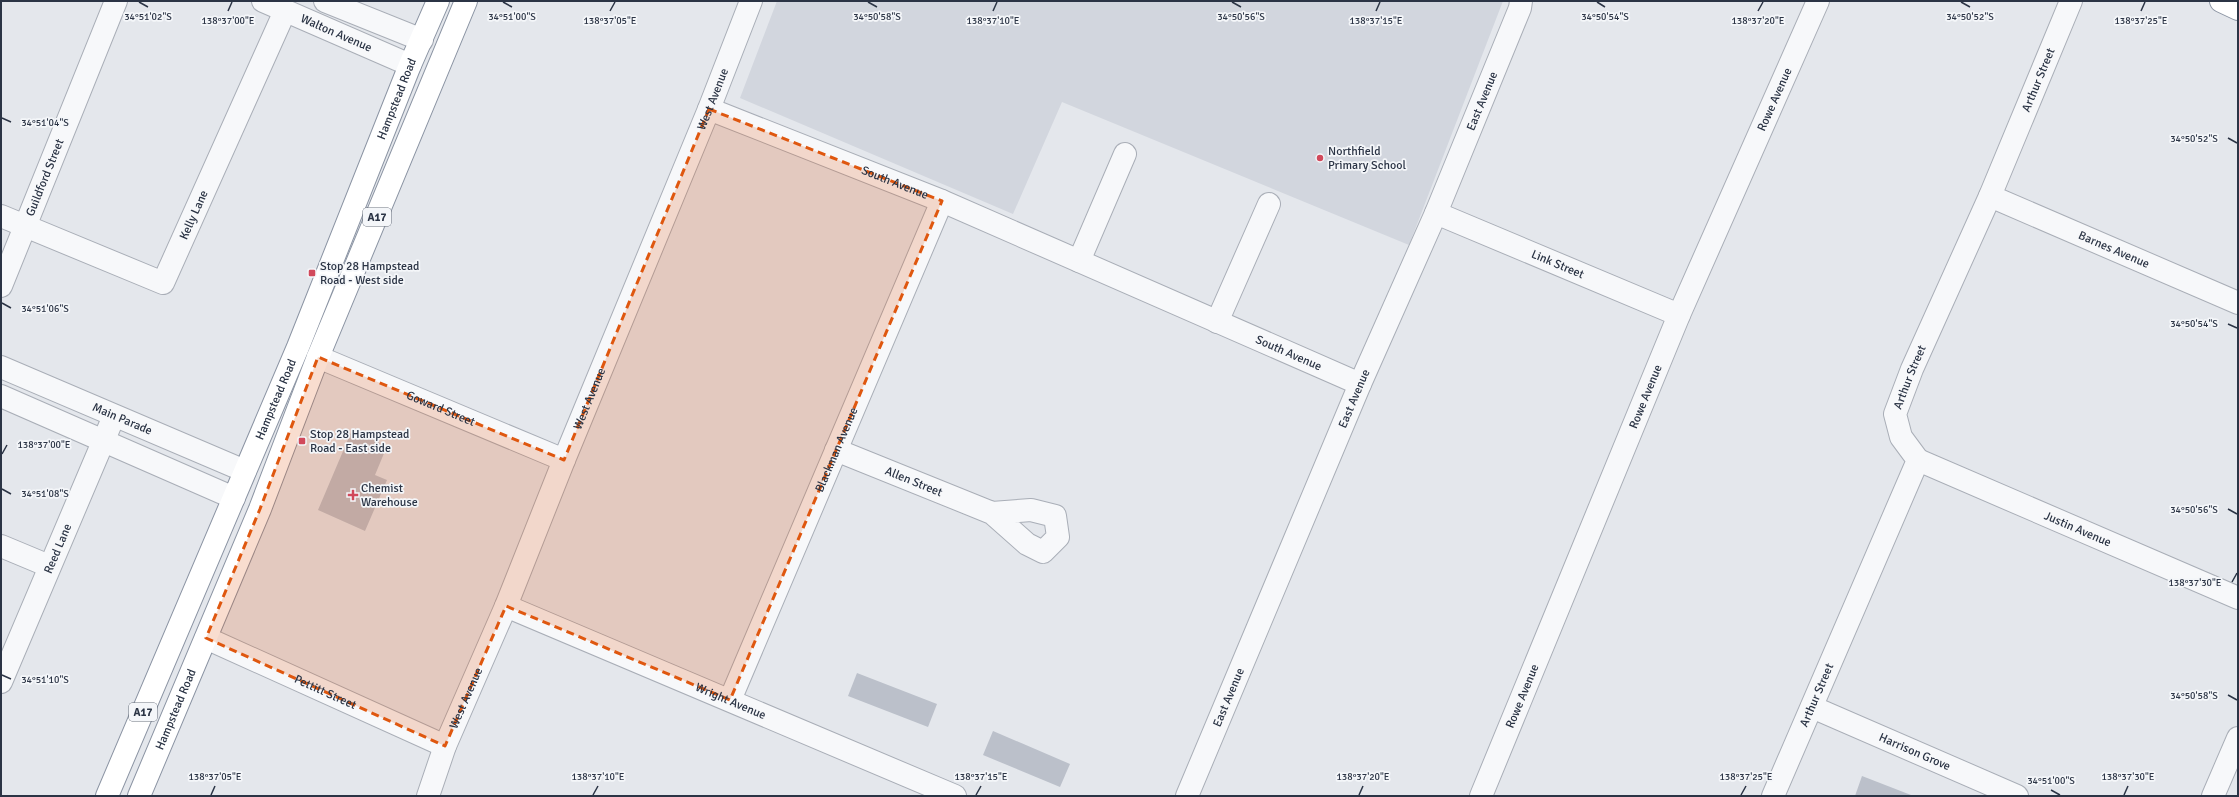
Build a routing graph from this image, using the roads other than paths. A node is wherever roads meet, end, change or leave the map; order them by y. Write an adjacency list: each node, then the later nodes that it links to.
1 (116, 1): 24 (street, Guildford Street)
2 (263, 1): 12 (street, Walton Avenue)
3 (325, 1): 13 (street, Walton Avenue)
4 (438, 1): 13 (highway, Hampstead Road / A17)
5 (466, 1): 14 (highway, Hampstead Road / A17)
6 (751, 1): 17 (street, West Avenue)
7 (1521, 1): 22 (street, East Avenue)
8 (1818, 1): 28 (street, Rowe Avenue)
9 (2071, 1): 19 (street, Arthur Street)
10 (2221, 1): 11 (highway)
11 (2238, 9)
12 (285, 11): 15 (street, Walton Avenue); 24 (street, Kelly Lane)
13 (422, 40): 14 (highway); 15 (highway, Hampstead Road / A17)
14 (446, 49): 16 (highway, Hampstead Road / A17)
15 (410, 65): 16 (highway); 30 (highway, Hampstead Road / A17)
16 (435, 77): 31 (highway, Hampstead Road / A17)
17 (709, 109): 20 (street, South Avenue); 38 (street, West Avenue)
18 (1125, 154): 25 (street)
19 (1990, 196): 27 (street, Barnes Avenue); 39 (street, Arthur Street)
20 (942, 200): 25 (street, South Avenue); 37 (street, Blackman Avenue)
21 (1269, 204): 29 (street)
22 (1436, 213): 28 (street, Link Street); 33 (street, East Avenue)
23 (1, 216): 24 (street)
24 (25, 227): 26 (street, Guildford Street)
25 (1079, 261): 29 (street, South Avenue)
26 (1, 286)
27 (2238, 303)
28 (1679, 315): 62 (street, Rowe Avenue)
29 (1217, 322): 33 (street, South Avenue)
30 (298, 347): 31 (highway); 40 (highway, Hampstead Road / A17)
31 (318, 357): 38 (street, Goward Street); 41 (highway, Hampstead Road / A17)
32 (1, 367): 35 (street, Main Parade)
33 (1360, 384): 61 (street, East Avenue)
34 (1, 396): 36 (street)
35 (114, 416): 36 (street, Reed Lane); 40 (street, Main Parade)
36 (103, 441): 42 (street); 46 (street, Reed Lane)
37 (836, 450): 44 (street, Allen Street); 52 (street, Blackman Avenue)
38 (564, 460): 48 (street, West Avenue)
39 (1918, 460): 47 (street, Justin Avenue); 53 (street, Arthur Street)
40 (245, 471): 41 (highway); 42 (highway, Hampstead Road / A17)
41 (270, 482): 43 (highway, Hampstead Road / A17)
42 (234, 498): 43 (highway); 49 (highway, Hampstead Road / A17)
43 (260, 509): 50 (highway, Hampstead Road / A17)
44 (992, 513)
45 (1, 546): 46 (street)
46 (49, 566): 51 (street, Reed Lane)
47 (2238, 598)
48 (506, 606): 52 (street, Wright Avenue); 55 (street, West Avenue)
49 (180, 627): 50 (highway); 57 (highway, Hampstead Road / A17)
50 (206, 638): 55 (street, Pettitt Street); 58 (highway, Hampstead Road / A17)
51 (1, 682)
52 (730, 700): 56 (street, Wright Avenue)
53 (1812, 707): 63 (street, Arthur Street); 64 (street, Harrison Grove)
54 (2238, 738): 65 (street)
55 (445, 746): 59 (street, West Avenue)
56 (934, 792): 60 (street, Wright Avenue)
57 (107, 796)
58 (139, 796)
59 (428, 796)
60 (955, 796)
61 (1187, 796)
62 (1481, 796)
63 (1773, 796)
64 (2017, 796)
65 (2213, 796)

